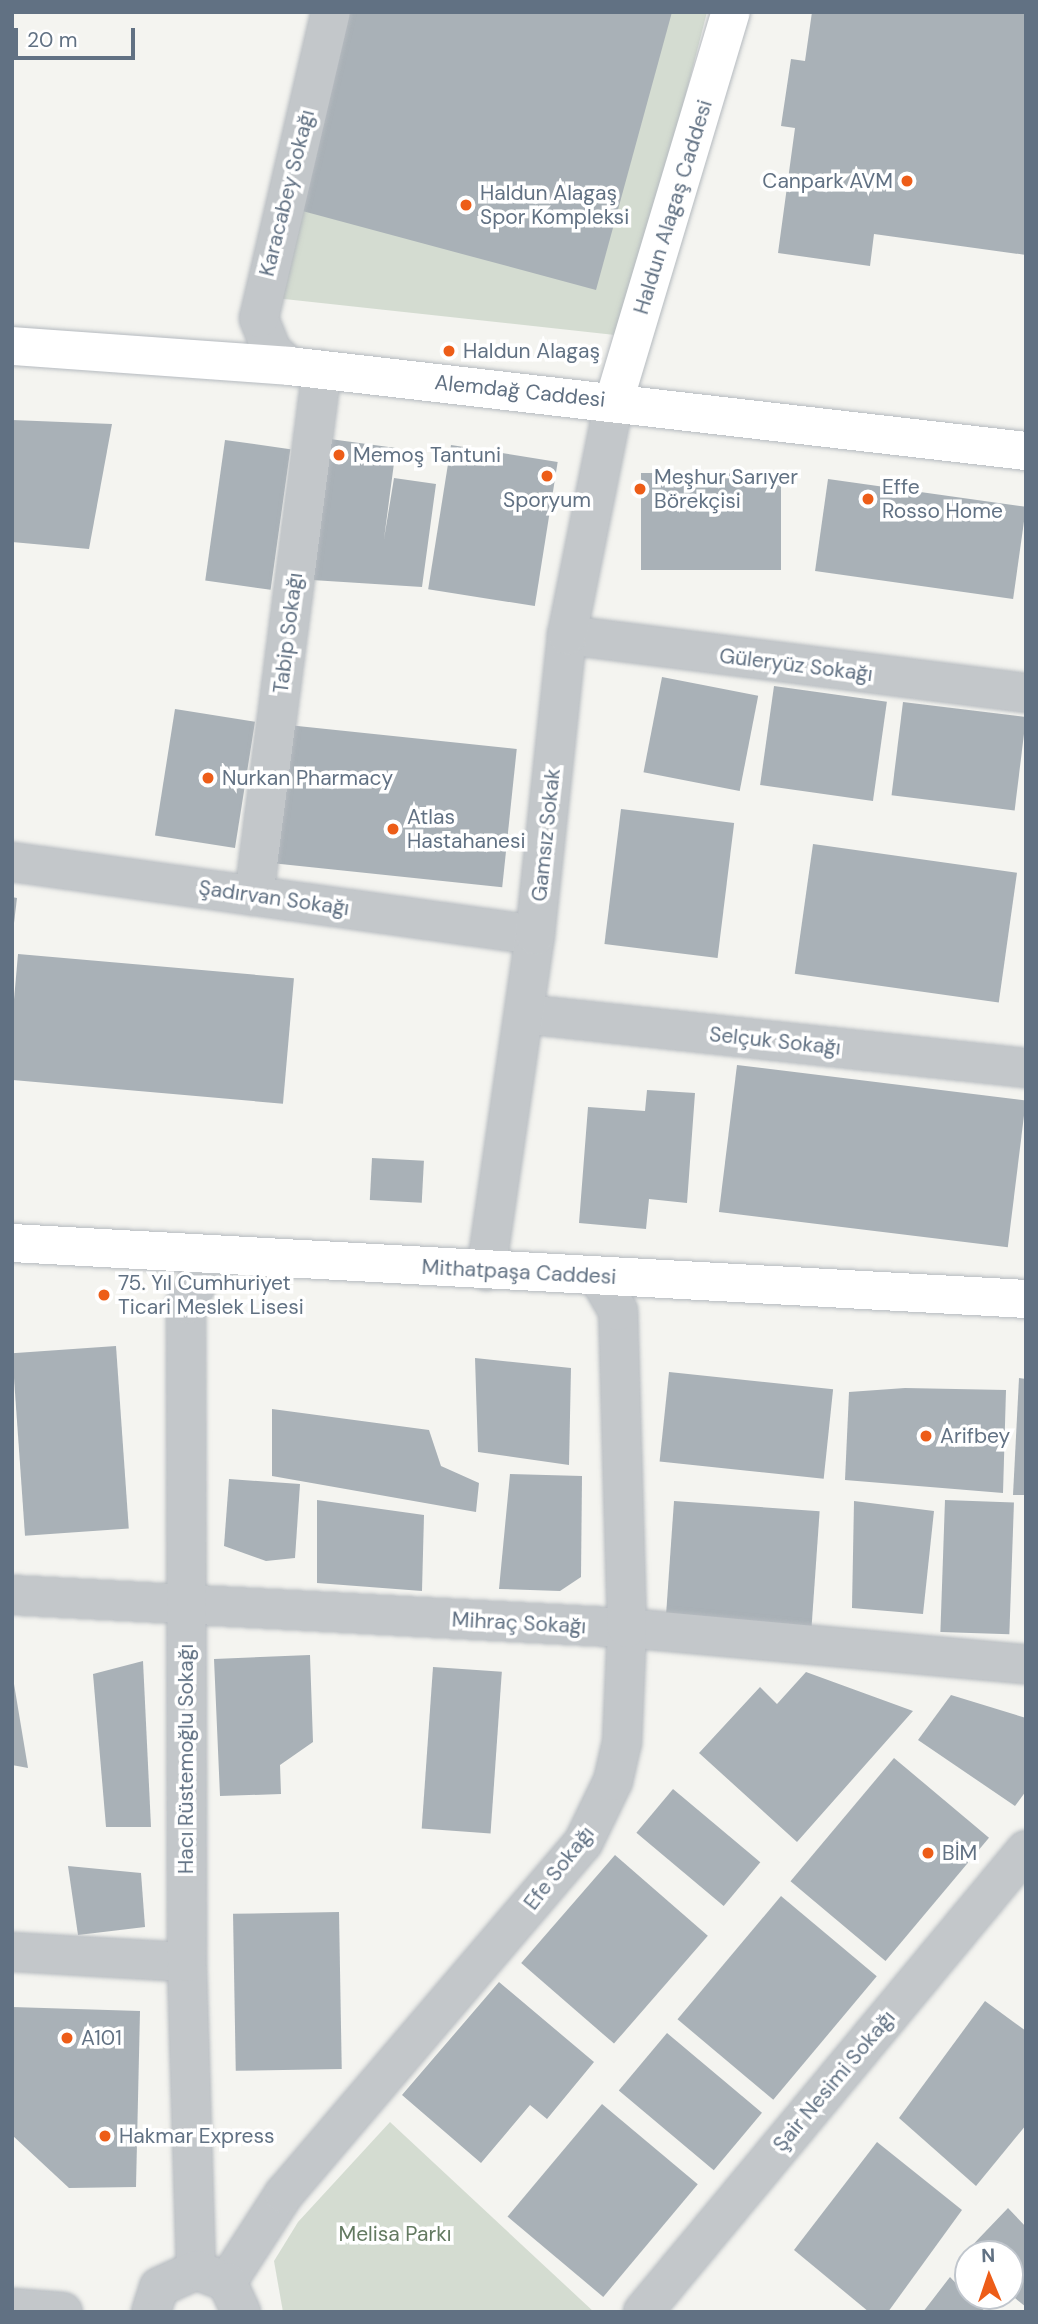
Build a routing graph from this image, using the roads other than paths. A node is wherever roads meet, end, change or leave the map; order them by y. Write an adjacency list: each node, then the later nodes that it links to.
1 (331, 12): 4 (street, Karacabey Sokağı)
2 (731, 12): 5 (main road, Haldun Alagaş Caddesi)
3 (12, 346): 4 (main road, Alemdağ Caddesi)
4 (306, 368): 5 (main road, Alemdağ Caddesi); 10 (street, Tabip Sokağı)
5 (614, 401): 6 (main road, Alemdağ Caddesi); 7 (street, Gamsız Sokak)
6 (1026, 451)
7 (567, 635): 8 (street, Güleryüz Sokağı); 11 (street, Gamsız Sokak)
8 (1026, 693)
9 (12, 862): 10 (street, Şadırvan Sokağı)
10 (254, 896): 11 (street, Şadırvan Sokağı)
11 (535, 935): 12 (street, Gamsız Sokak)
12 (524, 1014): 13 (street, Selçuk Sokağı); 16 (street, Gamsız Sokak)
13 (1026, 1068)
14 (12, 1243): 15 (main road, Mithatpaşa Caddesi)
15 (212, 1255): 16 (main road, Mithatpaşa Caddesi); 20 (street, Hacı Rüstemoğlu Sokağı)
16 (486, 1271): 17 (main road, Mithatpaşa Caddesi)
17 (598, 1277): 18 (main road, Mithatpaşa Caddesi); 21 (street, Efe Sokağı)
18 (1026, 1299)
19 (12, 1595): 20 (street, Mihraç Sokağı)
20 (185, 1605): 21 (street, Mihraç Sokağı); 25 (street, Hacı Rüstemoğlu Sokağı)
21 (627, 1628): 22 (street, Mihraç Sokağı); 26 (street, Efe Sokağı)
22 (1026, 1664)
23 (1026, 1850): 30 (street, Şair Nesimi Sokağı)
24 (12, 1952): 25 (street)
25 (187, 1962): 26 (street, Hacı Rüstemoğlu Sokağı)
26 (221, 2288): 29 (street)
27 (12, 2308): 28 (street)
28 (64, 2312)
29 (151, 2312)
30 (643, 2312)

